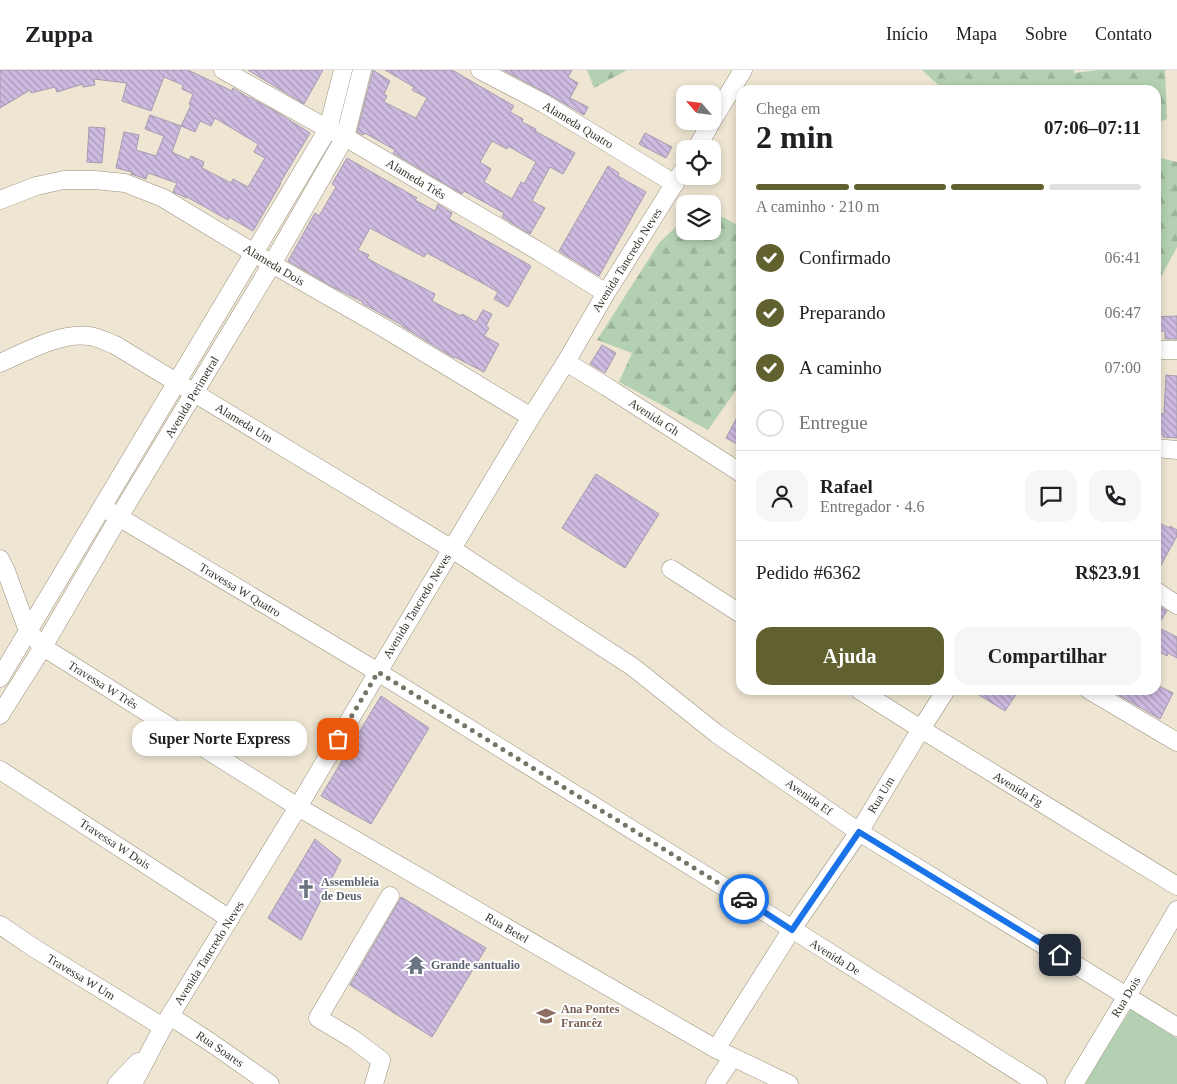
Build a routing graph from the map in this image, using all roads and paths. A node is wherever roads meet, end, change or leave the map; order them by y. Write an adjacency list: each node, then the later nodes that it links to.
1 (223, 70): 7 (street, Alameda Três)
2 (343, 70): 7 (street, Avenida Perimetral)
3 (362, 70): 8 (street, Avenida Perimetral)
4 (480, 70): 9 (street, Alameda Quatro)
5 (743, 70): 6 (street)
6 (721, 106)
7 (328, 129): 8 (street, Alameda Três); 11 (street, Avenida Perimetral)
8 (345, 137): 12 (street, Avenida Perimetral); 13 (street, Alameda Três)
9 (675, 184): 13 (street, Avenida Tancredo Neves)
10 (0, 200): 11 (street, Alameda Dois)
11 (254, 253): 12 (street, Alameda Dois); 18 (street, Avenida Perimetral)
12 (272, 264): 19 (street, Avenida Perimetral); 20 (street, Alameda Dois)
13 (606, 293): 16 (street, Avenida Tancredo Neves)
14 (1161, 350): 15 (street)
15 (1177, 350)
16 (566, 362): 20 (street, Avenida Tancredo Neves); 23 (street, Avenida Gh)
17 (0, 363): 18 (street, Alameda Um)
18 (177, 383): 19 (street, Alameda Um); 24 (street, Avenida Perimetral)
19 (194, 393): 25 (street, Avenida Perimetral); 26 (street, Alameda Um)
20 (531, 417): 26 (street, Avenida Tancredo Neves)
21 (1161, 448): 22 (street)
22 (1177, 450)
23 (736, 470)
24 (102, 507): 25 (street, Travessa W Quatro); 32 (street, Avenida Perimetral)
25 (119, 518): 33 (street, Avenida Perimetral); 34 (street, Travessa W Quatro)
26 (452, 549): 34 (street, Avenida Tancredo Neves); 44 (street, Avenida Ef)
27 (2, 568): 32 (street, Travessa W Três)
28 (671, 568): 31 (street)
29 (1161, 594): 30 (street)
30 (1177, 605)
31 (736, 611)
32 (28, 631): 33 (street, Travessa W Três); 35 (street, Avenida Perimetral)
33 (43, 647): 39 (street, Avenida Perimetral); 43 (street, Travessa W Três)
34 (378, 672): 43 (street, Avenida Tancredo Neves); 50 (street, Avenida De)
35 (0, 678)
36 (868, 695): 40 (street, Avenida Fg)
37 (943, 695): 40 (street, Rua Um)
38 (1097, 695): 41 (street)
39 (0, 715)
40 (920, 729): 44 (street, Rua Um); 45 (street, Avenida Fg)
41 (1177, 742)
42 (0, 770): 48 (street, Travessa W Dois)
43 (298, 807): 48 (street, Avenida Tancredo Neves); 55 (street, Rua Betel)
44 (859, 832): 50 (street, Rua Um); 51 (street, Avenida Ef)
45 (1177, 886)
46 (390, 896): 60 (street)
47 (1177, 910): 51 (street, Rua Dois)
48 (230, 919): 52 (street, Avenida Tancredo Neves)
49 (0, 925): 52 (street, Travessa W Um)
50 (792, 930): 55 (street, Rua Um); 63 (street, Avenida De)
51 (1127, 996): 53 (street, Avenida Ef); 64 (street, Rua Dois)
52 (166, 1022): 54 (street, Avenida Tancredo Neves); 59 (street, Rua Soares)
53 (1177, 1027)
54 (152, 1048): 57 (street, Avenida Tancredo Neves); 58 (street, Avenida Tancredo Neves)
55 (716, 1049): 56 (street, Rua Betel)
56 (732, 1058): 61 (street); 62 (street, Rua Betel)
57 (117, 1084)
58 (133, 1084)
59 (270, 1084)
60 (374, 1084)
61 (716, 1084)
62 (789, 1084)
63 (1038, 1084)
64 (1074, 1084)

